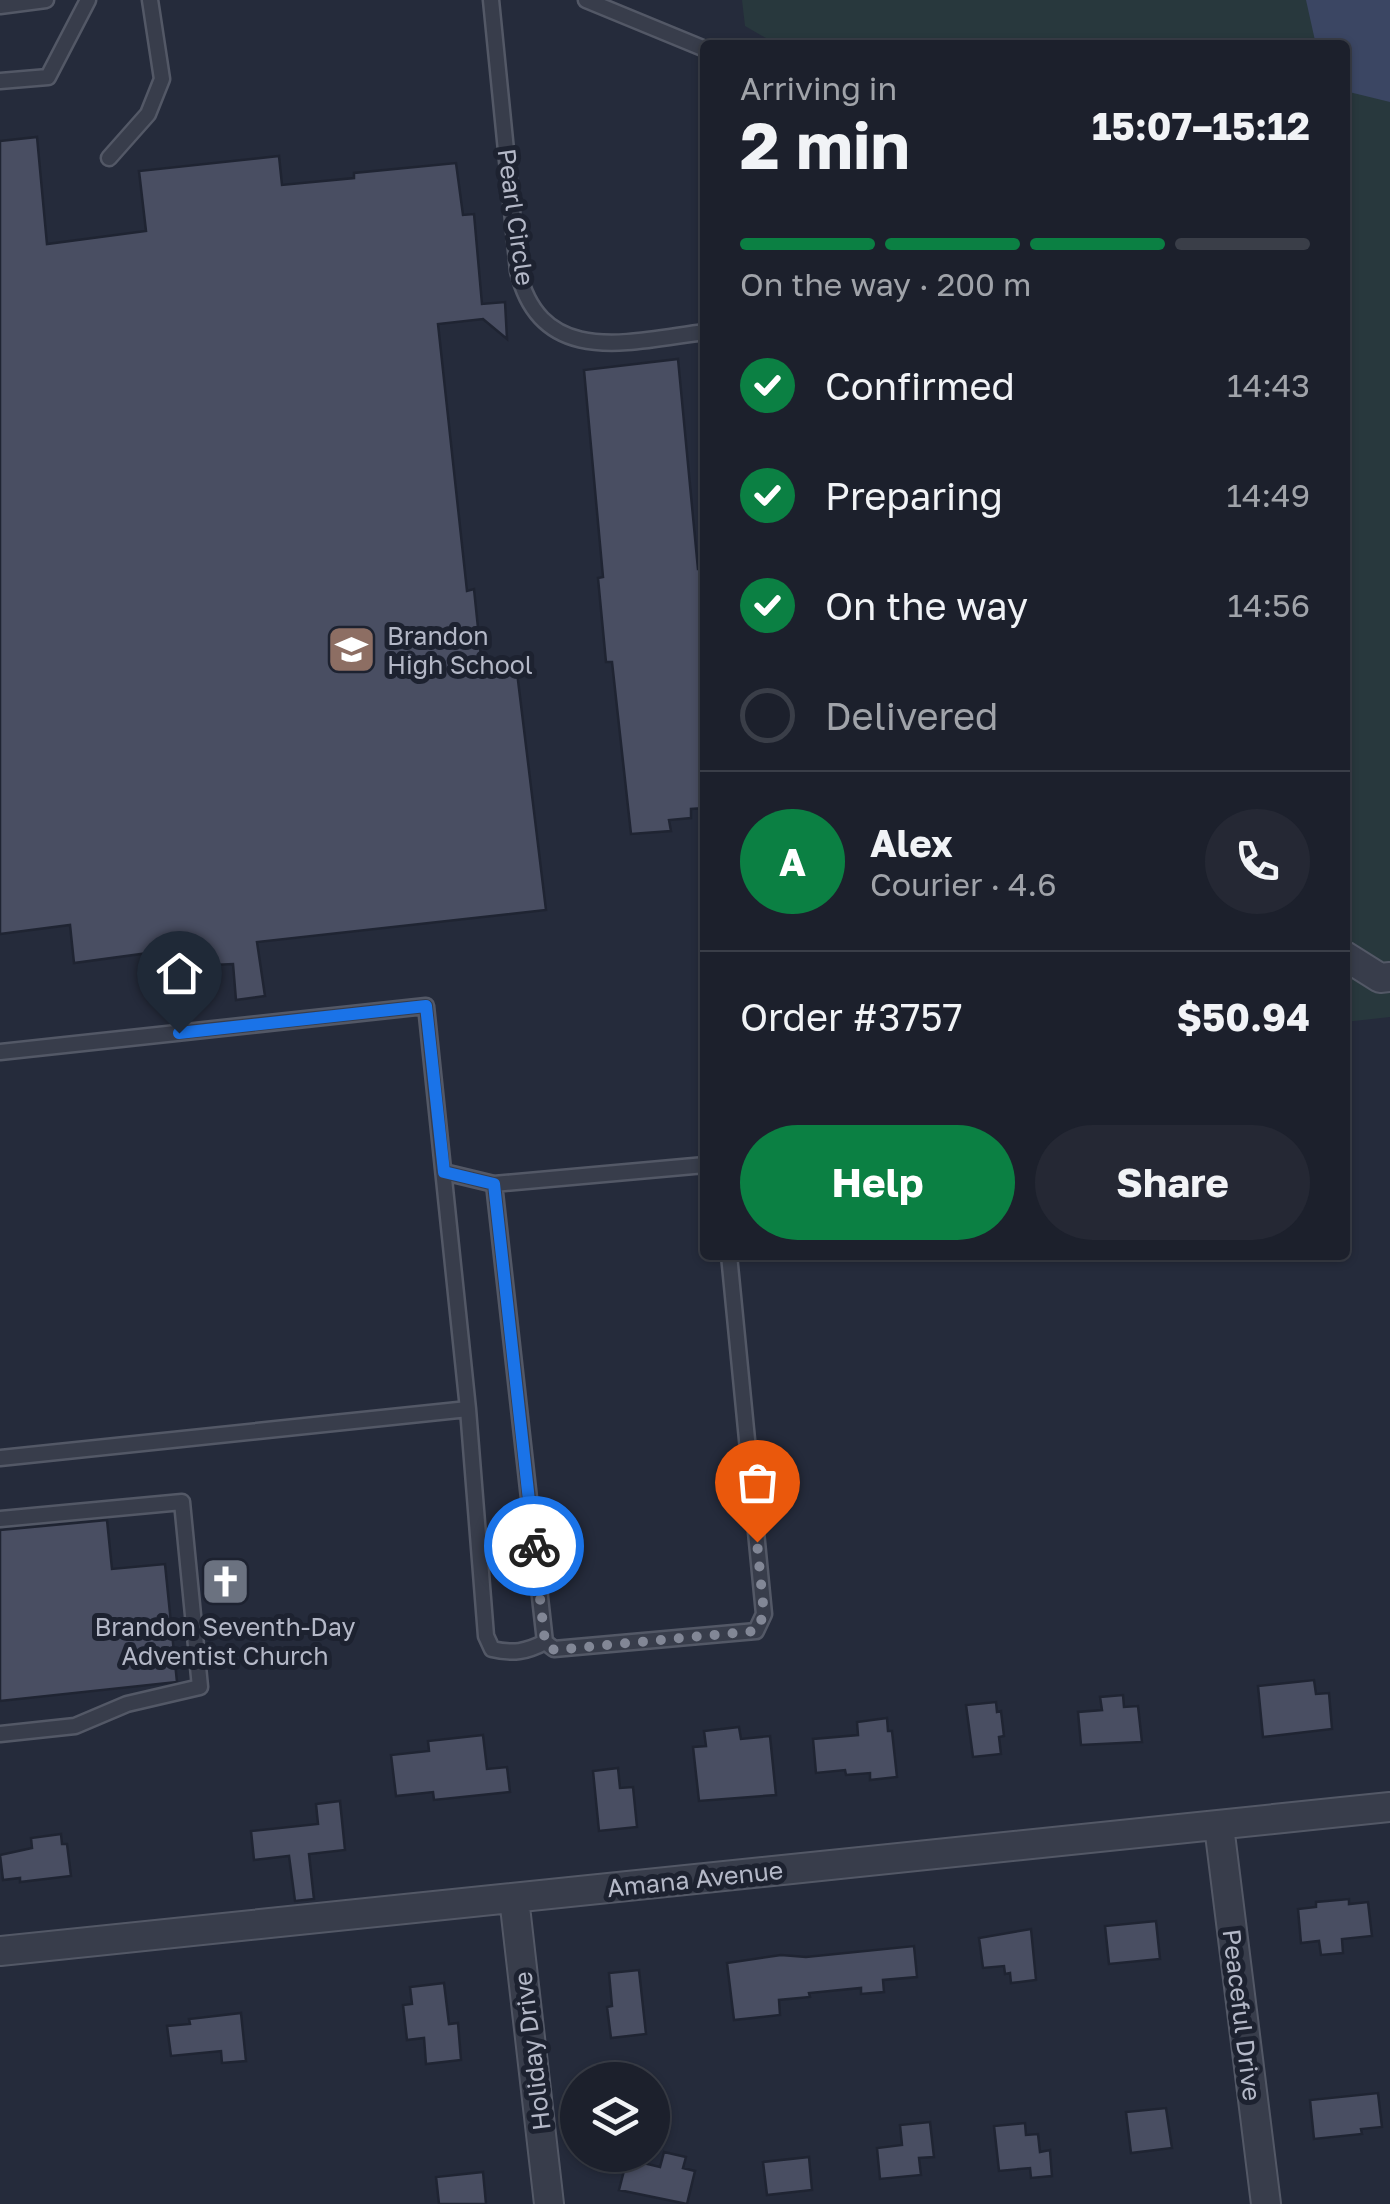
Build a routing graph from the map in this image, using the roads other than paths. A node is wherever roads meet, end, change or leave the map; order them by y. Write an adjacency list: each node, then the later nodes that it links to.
1 (46, 0): 6 (lane)
2 (88, 0): 8 (lane)
3 (150, 0): 9 (lane)
4 (492, 0): 10 (lane, Pearl Circle)
5 (586, 0): 7 (lane)
6 (0, 6)
7 (700, 48)
8 (0, 81)
9 (109, 158)
10 (700, 333)
11 (1350, 959): 12 (street)
12 (1390, 977)
13 (0, 1052): 15 (lane)
14 (700, 1165): 16 (lane)
15 (444, 1172): 16 (lane); 18 (lane)
16 (494, 1184): 21 (lane)
17 (729, 1260): 21 (lane)
18 (468, 1409): 19 (lane); 21 (lane)
19 (0, 1458)
20 (0, 1519): 22 (lane)
21 (545, 1642)
22 (0, 1734)
23 (1390, 1807): 24 (street, Amana Avenue)
24 (1219, 1826): 25 (street, Amana Avenue); 28 (street, Peaceful Drive)
25 (514, 1898): 26 (street, Amana Avenue); 27 (street, Holiday Drive)
26 (0, 1951)
27 (550, 2204)
28 (1266, 2204)

